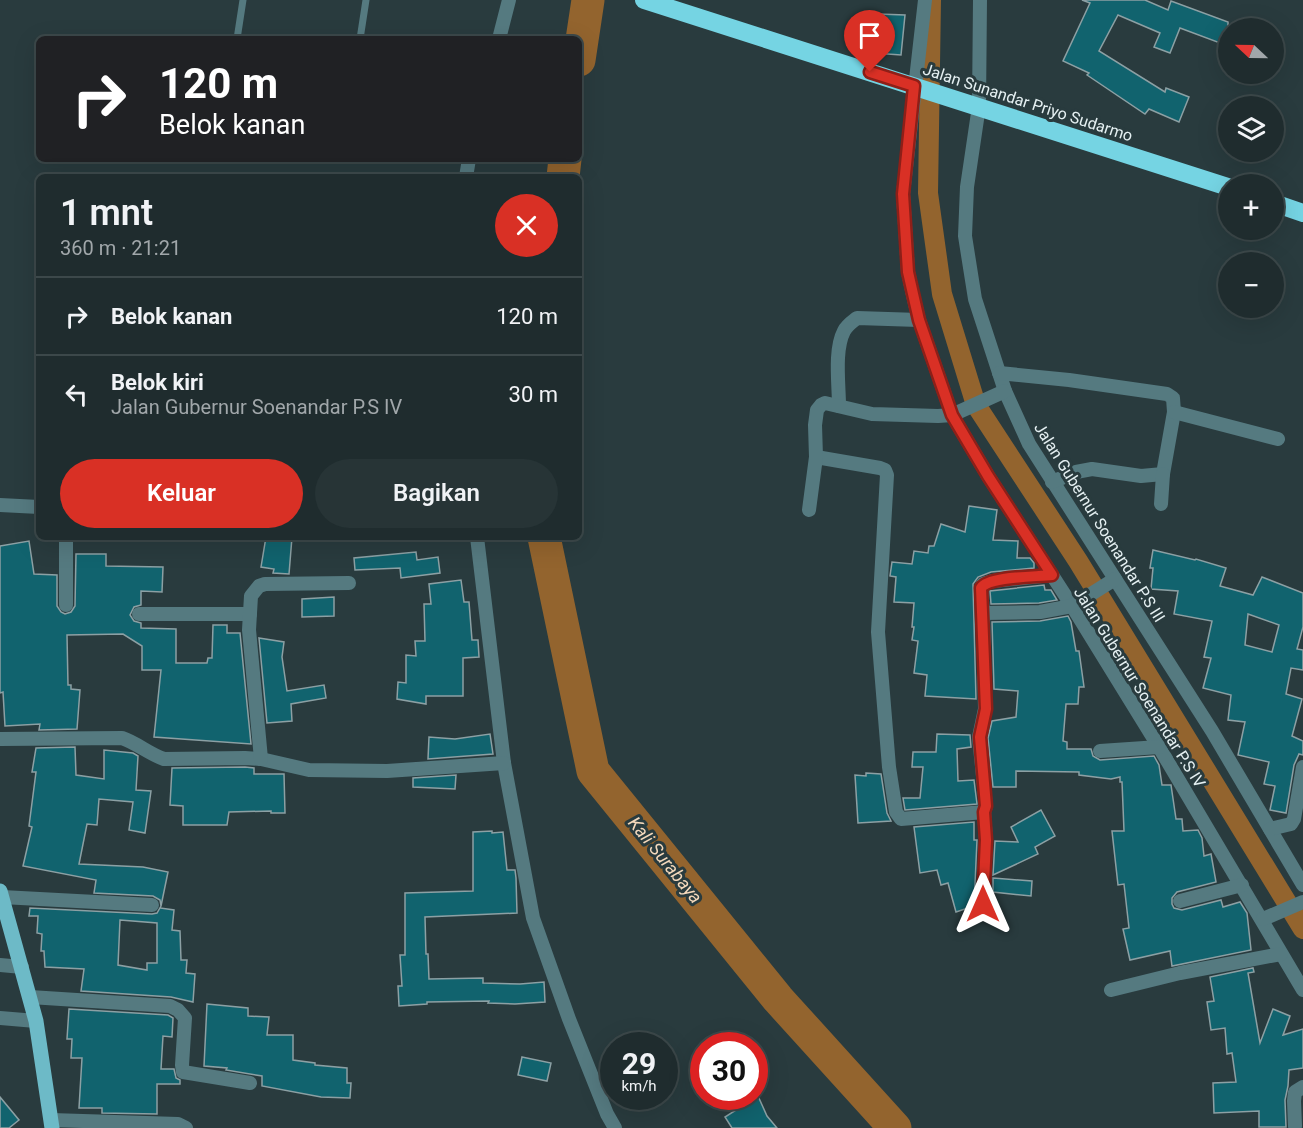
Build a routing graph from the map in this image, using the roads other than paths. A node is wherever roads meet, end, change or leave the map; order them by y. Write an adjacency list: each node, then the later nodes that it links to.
1 (243, 0): 7 (lane)
2 (366, 0): 8 (lane)
3 (509, 0): 9 (street)
4 (644, 0): 10 (highway, Jalan Sunandar Priyo Sudarmo)
5 (925, 0): 10 (street, Jalan Gubernur Soenandar P.S IV)
6 (980, 0): 11 (street, Jalan Gubernur Soenandar P.S III)
7 (237, 36)
8 (360, 36)
9 (500, 36)
10 (918, 87): 11 (highway, Jalan Sunandar Priyo Sudarmo); 15 (street, Jalan Gubernur Soenandar P.S IV)
11 (972, 104): 12 (highway, Jalan Sunandar Priyo Sudarmo); 16 (street, Jalan Gubernur Soenandar P.S III)
12 (1218, 184)
13 (1284, 206): 14 (highway)
14 (1303, 213)
15 (919, 320): 18 (street); 20 (street, Jalan Gubernur Soenandar P.S IV)
16 (999, 374): 17 (street, Jalan Gubernur Soenandar P.S III); 19 (street)
17 (1005, 391): 20 (street); 24 (street, Jalan Gubernur Soenandar P.S III)
18 (839, 406): 20 (street); 22 (street)
19 (1174, 412): 21 (street); 23 (street)
20 (955, 413): 31 (street, Jalan Gubernur Soenandar P.S IV)
21 (1278, 440)
22 (816, 457): 28 (street); 45 (street)
23 (1163, 474): 24 (street); 25 (street)
24 (1052, 482): 32 (street, Jalan Gubernur Soenandar P.S III)
25 (1161, 504)
26 (0, 505): 27 (street)
27 (36, 507)
28 (809, 510)
29 (66, 540): 35 (street)
30 (477, 540): 43 (street)
31 (1052, 575): 34 (street, Jalan Gubernur Soenandar P.S IV); 36 (street)
32 (1111, 581): 34 (street); 46 (street, Jalan Gubernur Soenandar P.S III)
33 (349, 583): 38 (street)
34 (1075, 604): 36 (street); 40 (street, Jalan Gubernur Soenandar P.S IV)
35 (66, 605)
36 (983, 613): 45 (street)
37 (139, 614): 38 (street)
38 (250, 614): 42 (street)
39 (0, 740): 42 (street)
40 (1159, 747): 41 (street); 47 (street, Jalan Gubernur Soenandar P.S IV)
41 (1100, 751)
42 (261, 759): 43 (street)
43 (504, 764): 68 (street)
44 (1303, 767): 46 (street)
45 (984, 812): 52 (street)
46 (1270, 829): 48 (street, Jalan Gubernur Soenandar P.S III)
47 (1242, 885): 50 (street); 54 (street, Jalan Gubernur Soenandar P.S IV)
48 (1303, 885)
49 (1, 894): 53 (street); 57 (main road)
50 (1180, 901)
51 (1302, 903): 54 (street)
52 (983, 904)
53 (152, 905)
54 (1266, 917): 55 (street, Jalan Gubernur Soenandar P.S IV)
55 (1281, 954): 58 (street); 59 (street, Jalan Gubernur Soenandar P.S IV)
56 (0, 966): 57 (street)
57 (22, 967): 60 (main road)
58 (1111, 990)
59 (1303, 990)
60 (30, 997): 62 (main road); 63 (street)
61 (0, 1018): 62 (street)
62 (36, 1021): 65 (main road)
63 (250, 1083)
64 (1303, 1087): 66 (street)
65 (52, 1124): 67 (street)
66 (1295, 1126)
67 (186, 1128)
68 (615, 1128)

